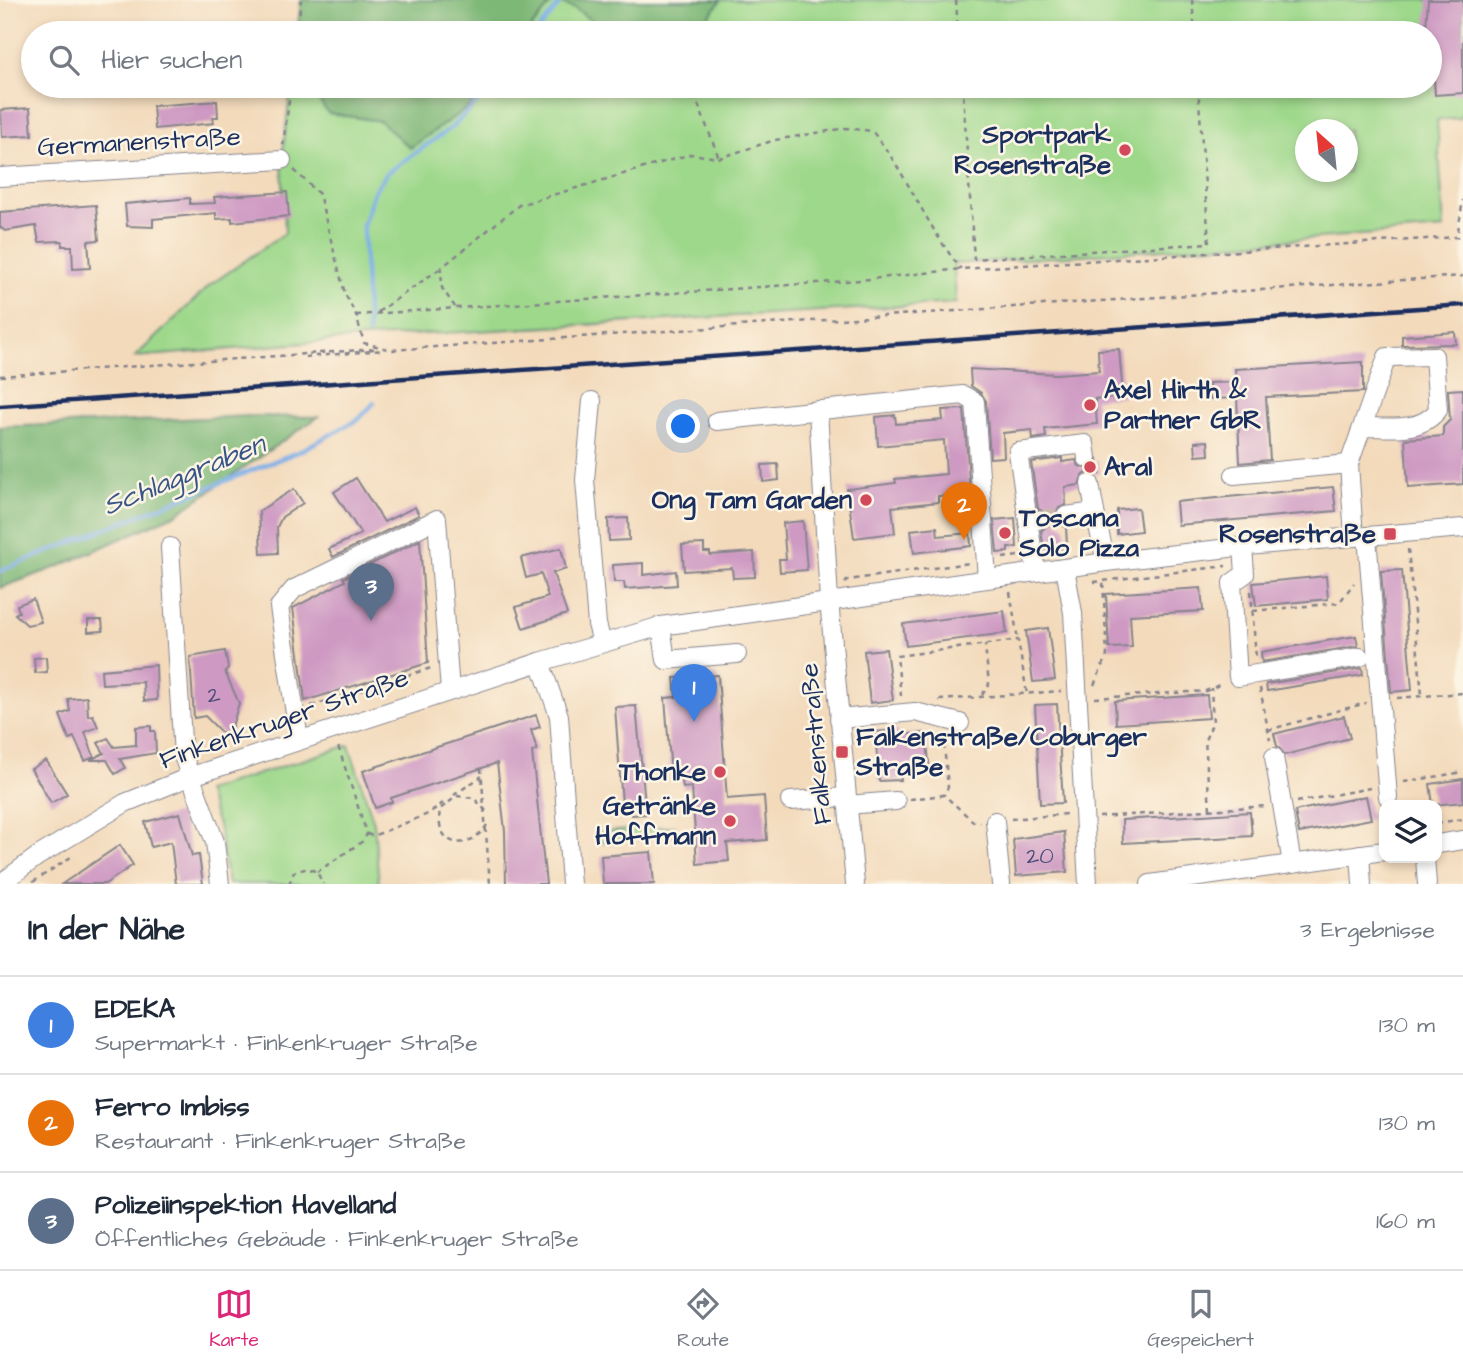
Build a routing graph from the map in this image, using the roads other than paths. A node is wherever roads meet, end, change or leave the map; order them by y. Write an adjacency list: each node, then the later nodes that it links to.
1 (282, 160): 2 (street, Germanenstraße)
2 (0, 177)
3 (592, 401): 23 (street)
4 (818, 411): 5 (street); 20 (street); 21 (street, Falkenstraße)
5 (718, 421)
6 (1363, 427): 6 (street); 8 (street)
7 (1087, 458): 19 (street)
8 (1349, 464): 9 (street); 14 (street)
9 (1234, 475)
10 (1090, 484): 11 (street)
11 (1095, 512): 12 (street); 17 (street)
12 (1066, 516)
13 (1463, 528): 14 (street, Finkenkruger Straße)
14 (1360, 536): 15 (street, Finkenkruger Straße); 33 (street)
15 (1243, 546): 17 (street, Finkenkruger Straße); 25 (street)
16 (170, 547): 32 (street)
17 (1106, 562): 18 (street, Finkenkruger Straße)
18 (1065, 568): 19 (street, Finkenkruger Straße); 49 (street)
19 (1036, 572): 20 (street, Finkenkruger Straße)
20 (987, 579): 21 (street, Finkenkruger Straße)
21 (829, 600): 22 (street, Finkenkruger Straße); 28 (street, Falkenstraße)
22 (661, 626): 23 (street, Finkenkruger Straße); 24 (street)
23 (602, 643): 26 (street, Finkenkruger Straße)
24 (737, 654)
25 (1360, 657)
26 (540, 662): 27 (street, Finkenkruger Straße); 46 (street)
27 (450, 691): 30 (street, Finkenkruger Straße); 30 (street)
28 (839, 719): 29 (street); 35 (street, Falkenstraße)
29 (951, 724)
30 (299, 740): 32 (street, Finkenkruger Straße)
31 (1275, 757): 43 (street)
32 (189, 777): 44 (street, Finkenkruger Straße); 45 (street)
33 (1388, 797)
34 (790, 801): 35 (street)
35 (847, 801): 36 (street); 47 (street, Falkenstraße)
36 (896, 801)
37 (995, 821): 48 (street)
38 (1463, 840): 39 (street)
39 (1442, 843)
40 (1379, 852): 41 (street)
41 (1360, 854): 43 (street); 51 (street)
42 (1425, 863): 52 (street)
43 (1292, 864): 50 (street)
44 (0, 884)
45 (220, 884)
46 (570, 884)
47 (855, 884)
48 (1001, 884)
49 (1088, 884)
50 (1150, 884)
51 (1362, 884)
52 (1427, 884)

